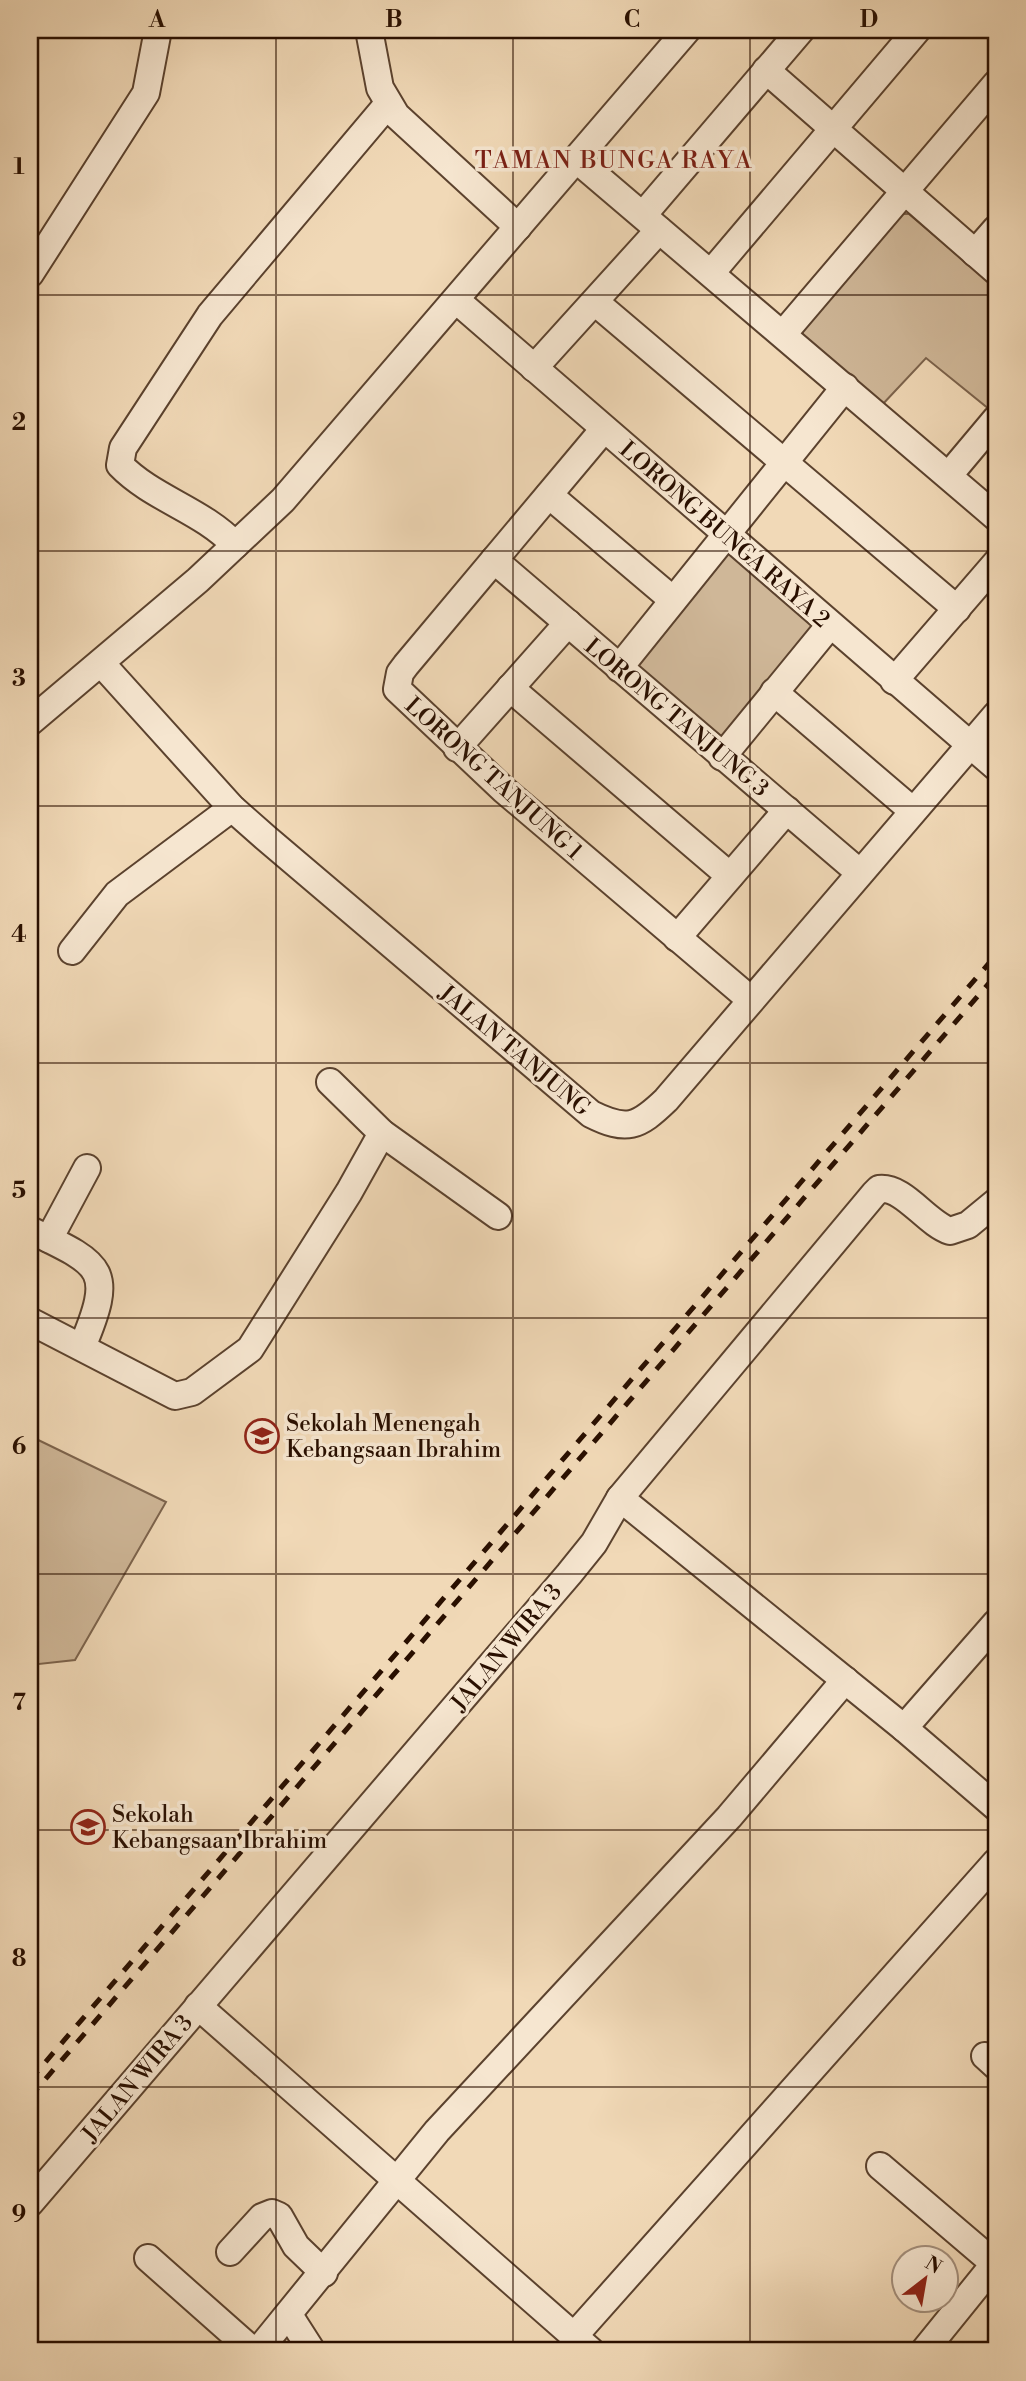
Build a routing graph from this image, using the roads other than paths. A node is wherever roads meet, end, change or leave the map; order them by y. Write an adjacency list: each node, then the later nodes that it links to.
1 (158, 30): 18 (street)
2 (369, 30): 8 (street)
3 (687, 30): 10 (street)
4 (801, 30): 6 (street)
5 (917, 30): 9 (street)
6 (766, 70): 9 (street); 12 (street)
7 (996, 84): 11 (street)
8 (388, 104): 13 (street); 31 (street)
9 (833, 127): 11 (street); 17 (street)
10 (576, 159): 12 (street); 13 (street)
11 (905, 190): 15 (street); 21 (street)
12 (651, 222): 17 (street); 20 (street)
13 (518, 227): 19 (street)
14 (996, 229): 15 (street)
15 (975, 253): 16 (street)
16 (996, 271)
17 (712, 273): 21 (street)
18 (30, 274)
19 (456, 300): 22 (street, LORONG BUNGA RAYA 2); 31 (street)
20 (595, 302): 22 (street); 26 (street)
21 (783, 334): 23 (street)
22 (534, 368): 25 (street, LORONG BUNGA RAYA 2)
23 (845, 387): 26 (street); 27 (street)
24 (996, 419): 27 (street)
25 (604, 429): 28 (street, LORONG TANJUNG 1); 30 (street, LORONG BUNGA RAYA 2)
26 (785, 462): 30 (street); 35 (street)
27 (949, 475): 29 (street)
28 (549, 495): 32 (street, LORONG TANJUNG 1); 34 (street)
29 (996, 517)
30 (726, 535): 34 (street); 37 (street, LORONG BUNGA RAYA 2)
31 (235, 545): 38 (street)
32 (494, 561): 36 (street, LORONG TANJUNG 3); 46 (street, LORONG TANJUNG 1)
33 (996, 563): 35 (street)
34 (673, 600): 39 (street)
35 (957, 609): 40 (street)
36 (568, 623): 39 (street, LORONG TANJUNG 3); 41 (street)
37 (830, 625): 40 (street, LORONG BUNGA RAYA 2); 42 (street)
38 (101, 663): 44 (street); 49 (street, JALAN TANJUNG)
39 (619, 668): 47 (street, LORONG TANJUNG 3)
40 (894, 681): 45 (street, LORONG BUNGA RAYA 2)
41 (510, 688): 46 (street); 53 (street)
42 (774, 692): 47 (street); 51 (street)
43 (996, 715): 45 (street, JALAN TANJUNG)
44 (30, 722)
45 (970, 745): 48 (street, LORONG BUNGA RAYA 2); 51 (street, JALAN TANJUNG)
46 (457, 748): 54 (street, LORONG TANJUNG 1)
47 (722, 757): 50 (street, LORONG TANJUNG 3)
48 (996, 768)
49 (232, 808): 55 (street); 56 (street, JALAN TANJUNG)
50 (786, 810): 52 (street, LORONG TANJUNG 3); 53 (street)
51 (913, 811): 52 (street, JALAN TANJUNG)
52 (860, 873): 56 (street, JALAN TANJUNG)
53 (730, 876): 54 (street)
54 (677, 938): 56 (street, LORONG TANJUNG 1)
55 (72, 951)
56 (751, 1000)
57 (330, 1082): 58 (street)
58 (382, 1133): 61 (street); 64 (street)
59 (87, 1168): 62 (street)
60 (996, 1202): 65 (street, JALAN WIRA 3)
61 (498, 1216)
62 (40, 1235): 64 (street)
63 (30, 1321): 64 (street)
64 (82, 1347)
65 (620, 1498): 67 (street); 71 (street, JALAN WIRA 3)
66 (996, 1623): 68 (street)
67 (845, 1680): 68 (street); 73 (street)
68 (904, 1728): 69 (street)
69 (996, 1807)
70 (996, 1862): 80 (street)
71 (198, 2006): 73 (street); 74 (street, JALAN WIRA 3)
72 (880, 2166): 77 (street)
73 (395, 2182): 78 (street); 80 (street)
74 (30, 2203)
75 (230, 2252): 78 (street)
76 (148, 2258): 81 (street)
77 (995, 2263): 84 (street)
78 (324, 2273): 79 (street)
79 (289, 2315): 82 (street); 83 (street)
80 (582, 2344)
81 (253, 2351)
82 (258, 2351)
83 (312, 2351)
84 (924, 2351)

